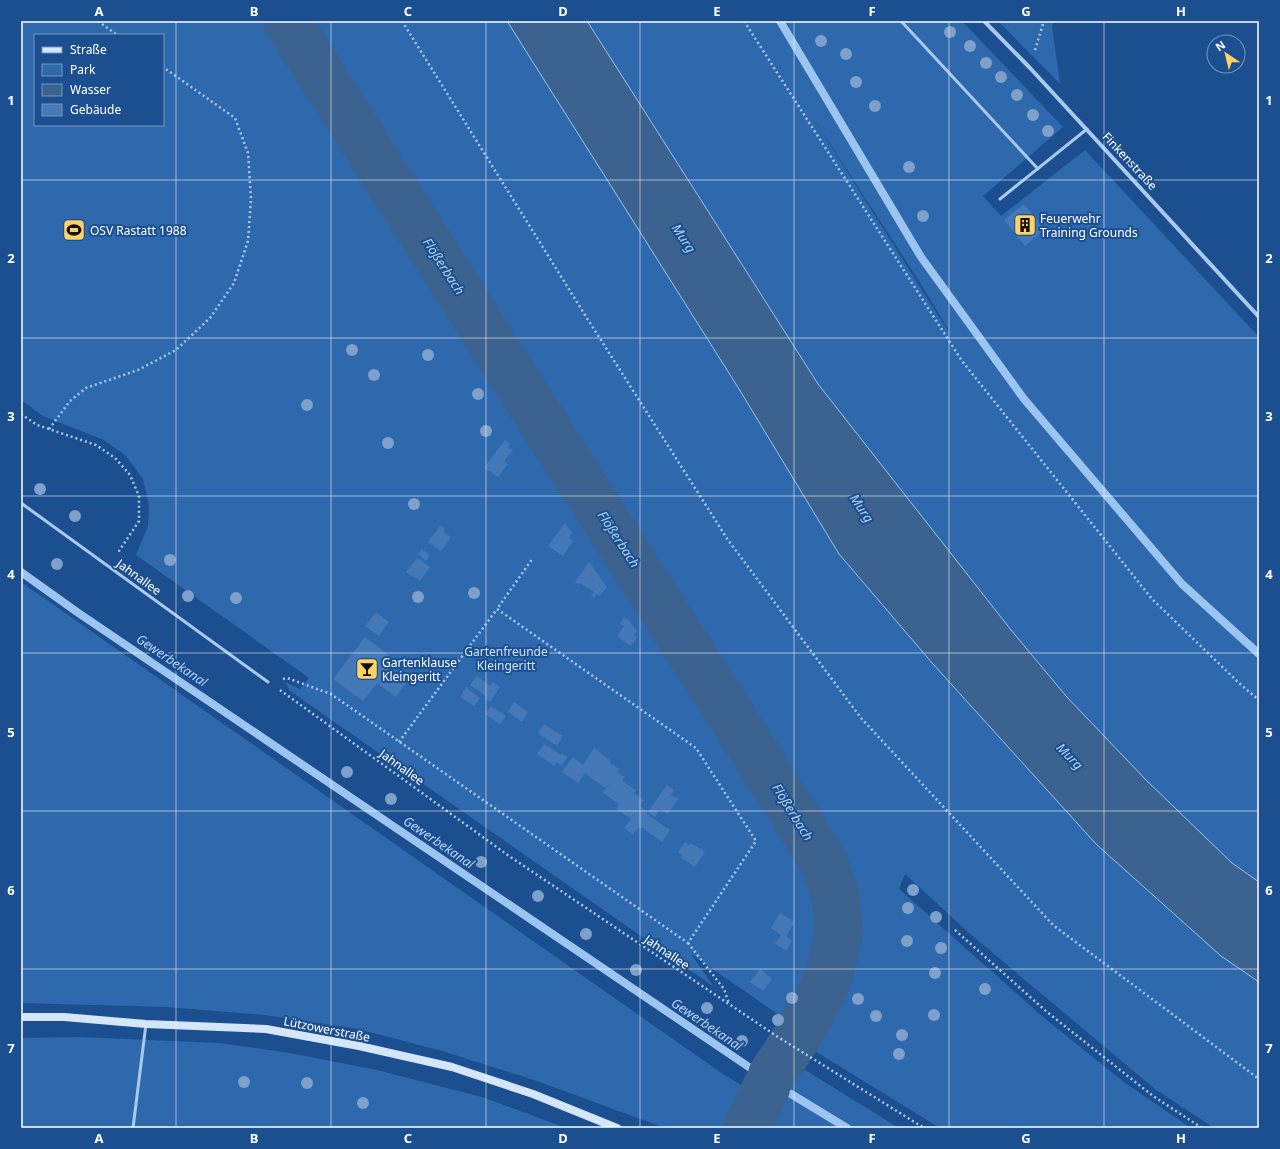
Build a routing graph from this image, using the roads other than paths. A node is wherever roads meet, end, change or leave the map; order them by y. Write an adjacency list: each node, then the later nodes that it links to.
1 (901, 21): 4 (lane)
2 (984, 21): 3 (street, Finkenstraße)
3 (1087, 129): 4 (lane); 6 (street, Finkenstraße)
4 (1038, 169): 5 (lane)
5 (1000, 199)
6 (1259, 317)
7 (21, 503): 8 (lane, Jahnallee)
8 (268, 682)
9 (21, 1017): 10 (main road, Lützowerstraße)
10 (146, 1024): 11 (lane); 12 (main road, Lützowerstraße)
11 (133, 1128)
12 (617, 1128)

